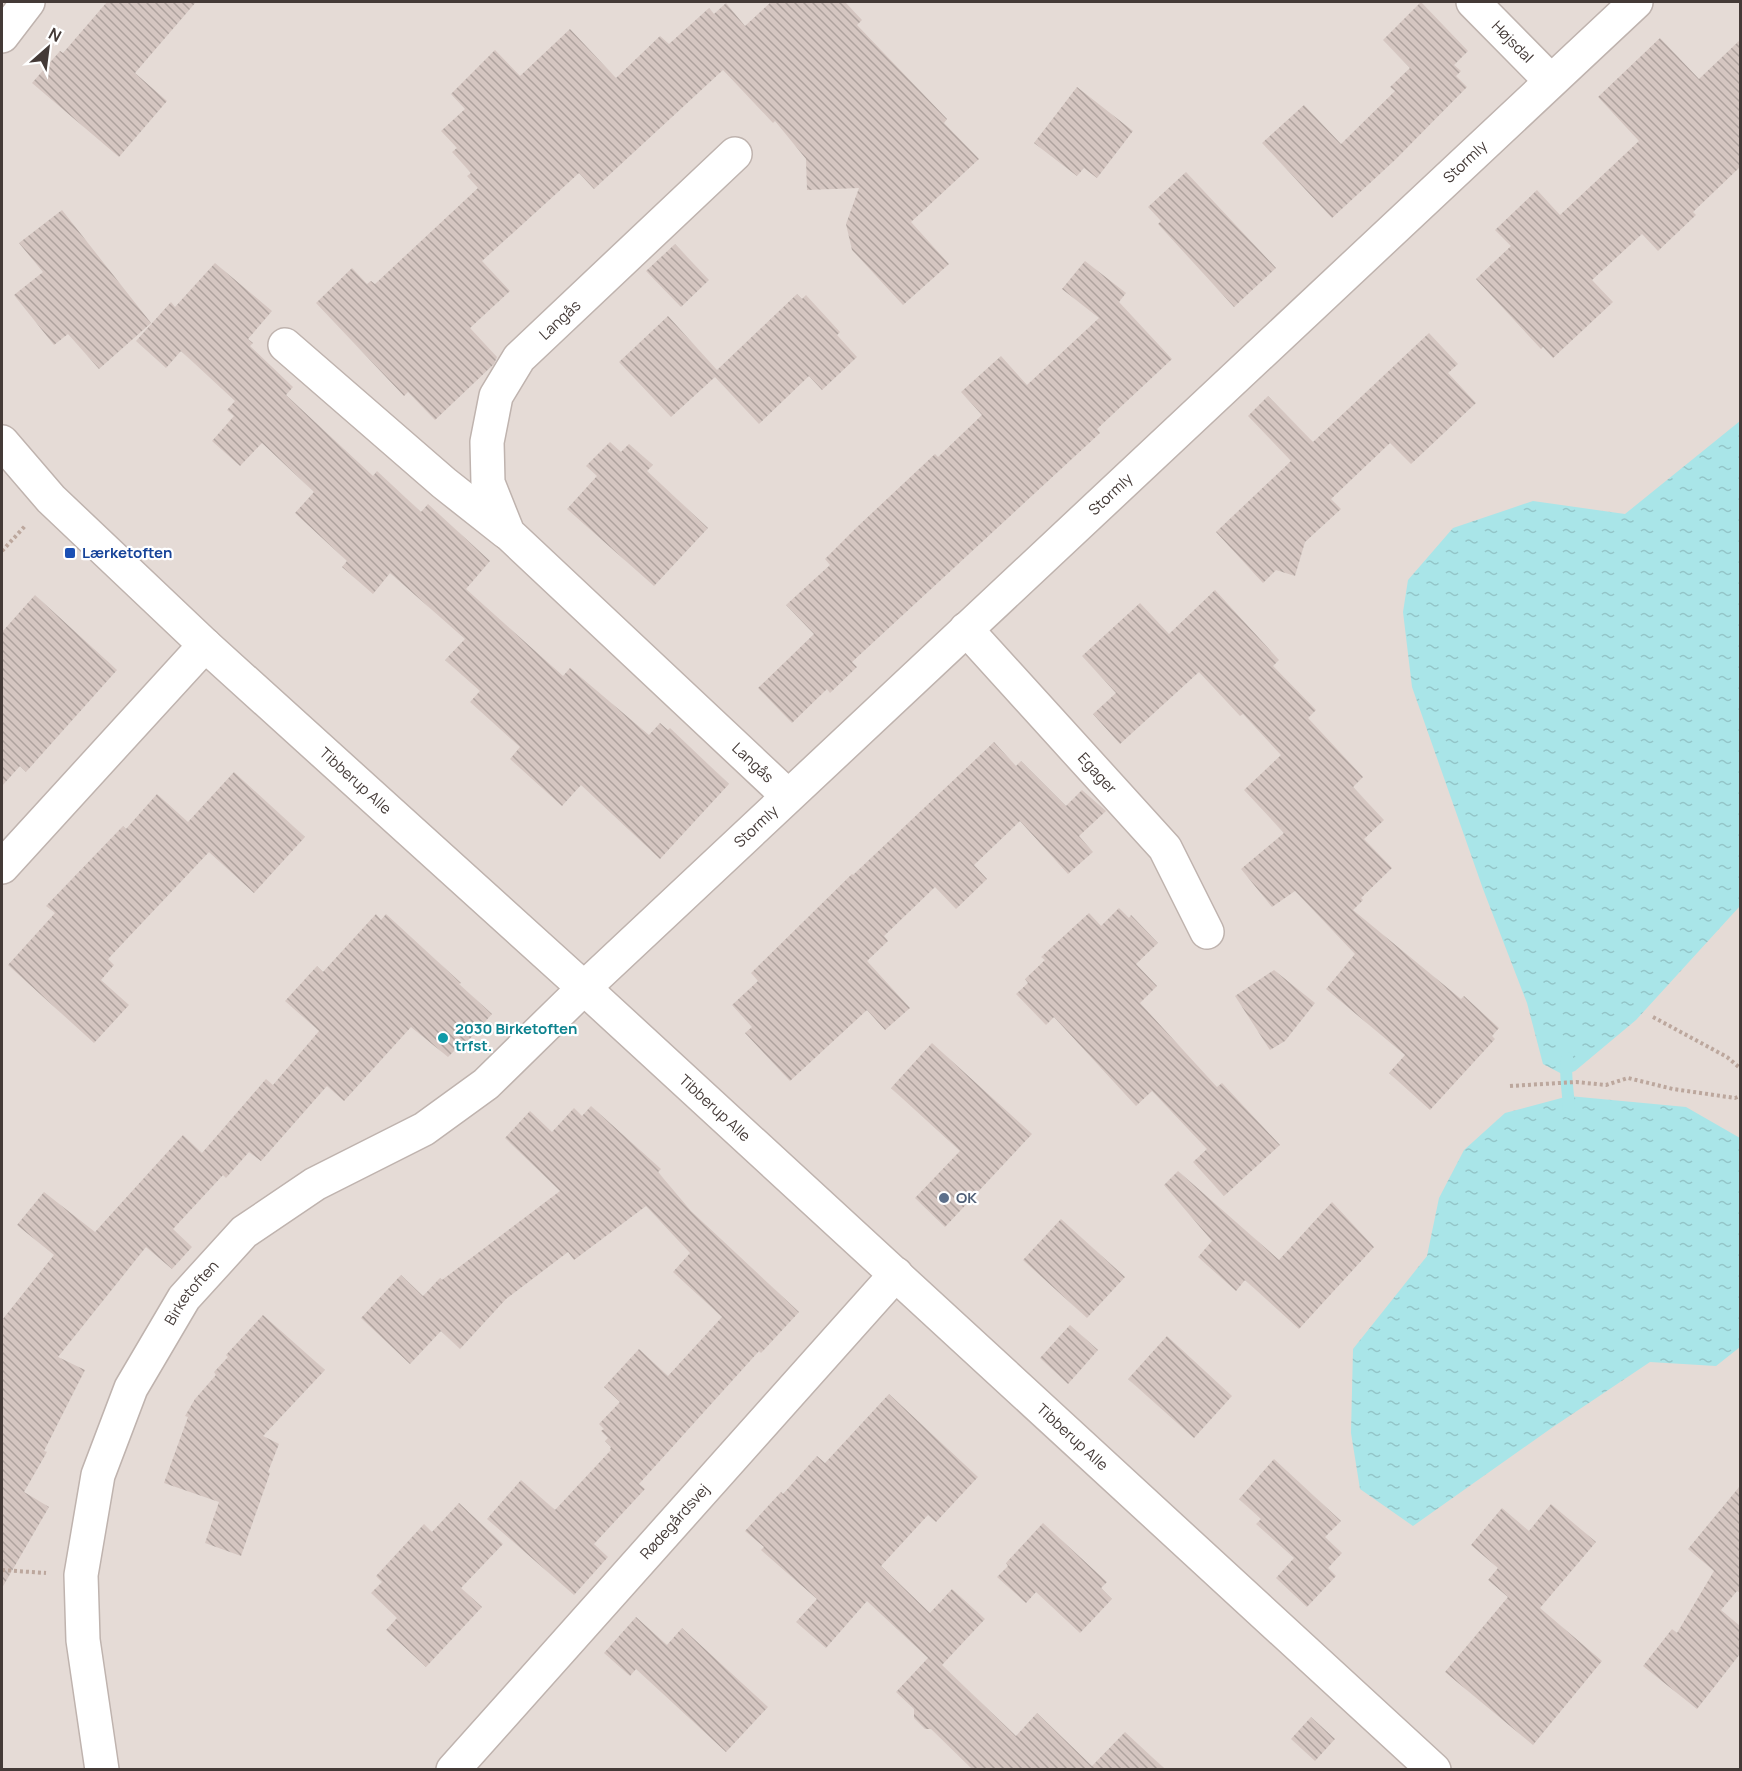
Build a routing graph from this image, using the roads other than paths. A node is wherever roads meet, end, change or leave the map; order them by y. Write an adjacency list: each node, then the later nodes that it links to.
1 (28, 2): 4 (street)
2 (1473, 2): 5 (street, Højsdal)
3 (1636, 2): 5 (street, Stormly)
4 (2, 36)
5 (1551, 81): 10 (street, Stormly)
6 (735, 154): 9 (street, Langås)
7 (285, 345): 9 (street, Langås)
8 (2, 442): 11 (street, Tibberup Alle)
9 (508, 533): 12 (street, Langås)
10 (966, 629): 12 (street, Stormly); 14 (street, Egager)
11 (205, 645): 13 (street); 15 (street, Tibberup Alle)
12 (788, 796): 15 (street, Stormly)
13 (2, 867)
14 (1207, 932)
15 (584, 988): 16 (street, Tibberup Alle); 17 (street, Birketoften)
16 (896, 1274): 18 (street, Rødegårdsvej); 19 (street, Tibberup Alle)
17 (102, 1770)
18 (453, 1770)
19 (1434, 1770)

